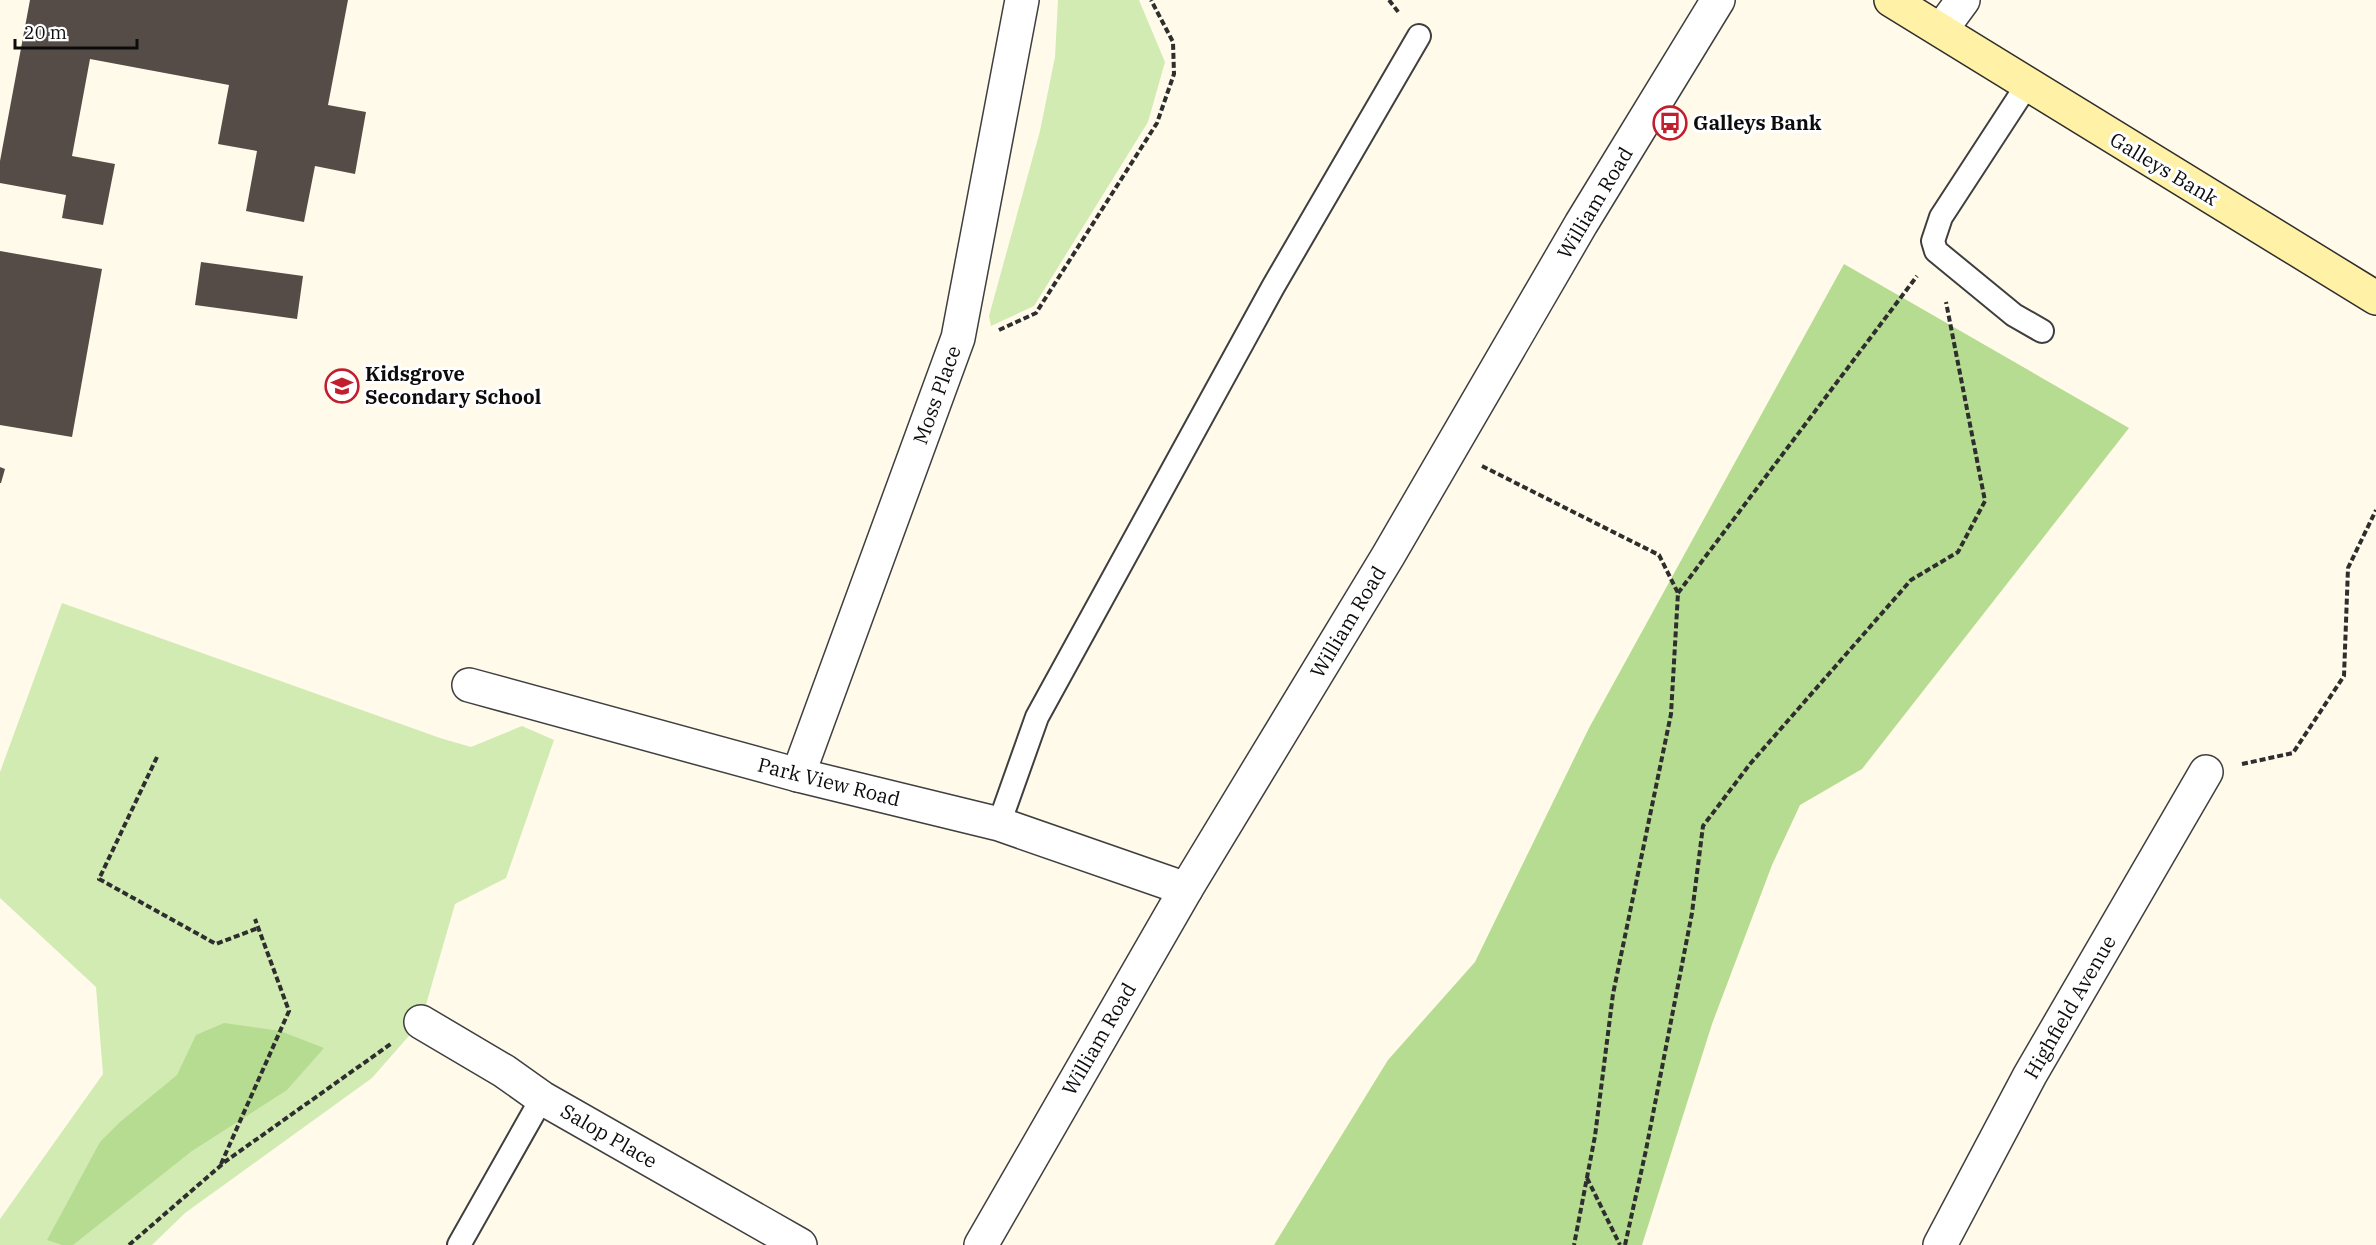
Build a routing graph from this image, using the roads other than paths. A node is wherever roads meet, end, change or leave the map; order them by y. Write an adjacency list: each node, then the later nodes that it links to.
1 (1022, 0): 12 (street, Moss Place)
2 (1718, 0): 14 (street, William Road)
3 (1891, 0): 5 (street, Galleys Bank)
4 (1963, 0): 5 (street)
5 (1941, 30): 7 (street, Galleys Bank)
6 (1419, 36): 13 (lane)
7 (2027, 85): 8 (street, Galleys Bank); 9 (lane)
8 (2376, 298)
9 (2042, 331)
10 (469, 685): 12 (street, Park View Road)
11 (2206, 772): 20 (street, Highfield Avenue)
12 (798, 775): 13 (street, Park View Road)
13 (999, 824): 14 (street, Park View Road)
14 (1186, 889): 19 (street, William Road)
15 (421, 1022): 16 (street, Salop Place)
16 (542, 1098): 17 (lane); 18 (street, Salop Place)
17 (459, 1245)
18 (800, 1245)
19 (981, 1245)
20 (1940, 1245)

